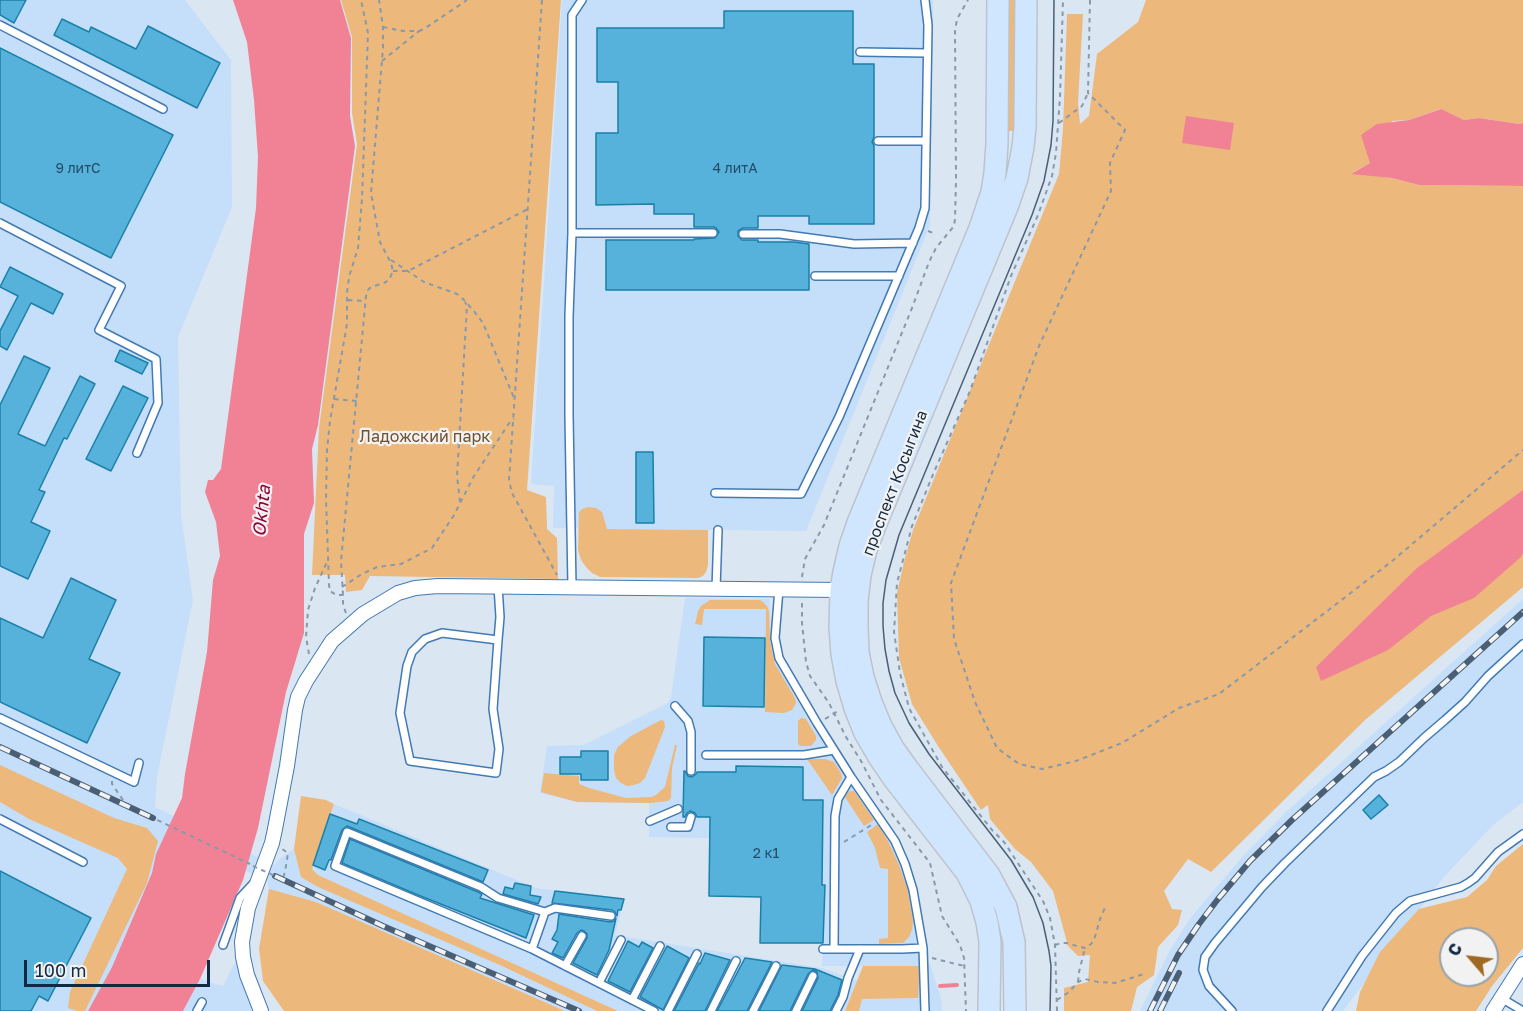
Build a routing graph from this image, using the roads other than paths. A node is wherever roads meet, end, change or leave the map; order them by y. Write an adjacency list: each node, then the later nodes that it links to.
1 (582, 0): 12 (lane)
2 (925, 0): 7 (lane)
3 (998, 0): 25 (main road, проспект Косыгина)
4 (1026, 0): 74 (main road, проспект Косыгина)
5 (0, 25): 8 (lane)
6 (860, 52): 7 (lane)
7 (927, 53): 10 (lane)
8 (163, 109)
9 (878, 141): 10 (lane)
10 (925, 141): 15 (lane)
11 (0, 223): 18 (lane)
12 (572, 233): 13 (lane); 22 (lane)
13 (713, 233)
14 (743, 234): 15 (lane)
15 (913, 243): 17 (lane)
16 (815, 276): 17 (lane)
17 (899, 276): 19 (lane)
18 (137, 453)
19 (715, 493)
20 (718, 530): 23 (lane)
21 (498, 586): 22 (street); 26 (lane); 42 (street)
22 (568, 587): 23 (street)
23 (716, 589): 24 (street)
24 (779, 589): 25 (street); 30 (lane)
25 (841, 590): 73 (main road, проспект Косыгина)
26 (498, 640): 26 (lane)
27 (1523, 644): 75 (lane)
28 (675, 706): 33 (lane)
29 (0, 718): 32 (lane)
30 (834, 750): 31 (lane); 34 (lane)
31 (706, 755)
32 (139, 763)
33 (692, 771)
34 (851, 777): 51 (lane); 53 (lane)
35 (678, 809): 38 (lane)
36 (691, 817): 39 (lane)
37 (0, 819): 41 (lane)
38 (650, 820)
39 (671, 827)
40 (1523, 834): 76 (lane)
41 (83, 862)
42 (257, 880): 47 (lane); 65 (street)
43 (545, 912): 44 (lane); 49 (lane); 49 (lane)
44 (611, 916)
45 (582, 936): 57 (lane)
46 (621, 940): 60 (lane)
47 (223, 945)
48 (660, 946): 62 (lane)
49 (532, 949): 57 (lane)
50 (823, 949): 51 (lane)
51 (834, 949): 52 (lane)
52 (860, 949): 53 (lane); 71 (lane)
53 (923, 952): 72 (lane)
54 (698, 954): 67 (lane)
55 (736, 961): 68 (lane)
56 (1523, 964): 61 (street)
57 (565, 966): 60 (lane)
58 (776, 966): 69 (lane)
59 (813, 976): 70 (lane)
60 (599, 983): 62 (lane)
61 (1501, 998): 77 (street); 78 (lane)
62 (632, 1000): 66 (lane)
63 (202, 1002): 64 (lane)
64 (197, 1011)
65 (261, 1011)
66 (654, 1011)
67 (668, 1011)
68 (711, 1011)
69 (753, 1011)
70 (796, 1011)
71 (836, 1011)
72 (925, 1011)
73 (989, 1011)
74 (1015, 1011)
75 (1232, 1011)
76 (1327, 1011)
77 (1492, 1011)
78 (1523, 1011)

